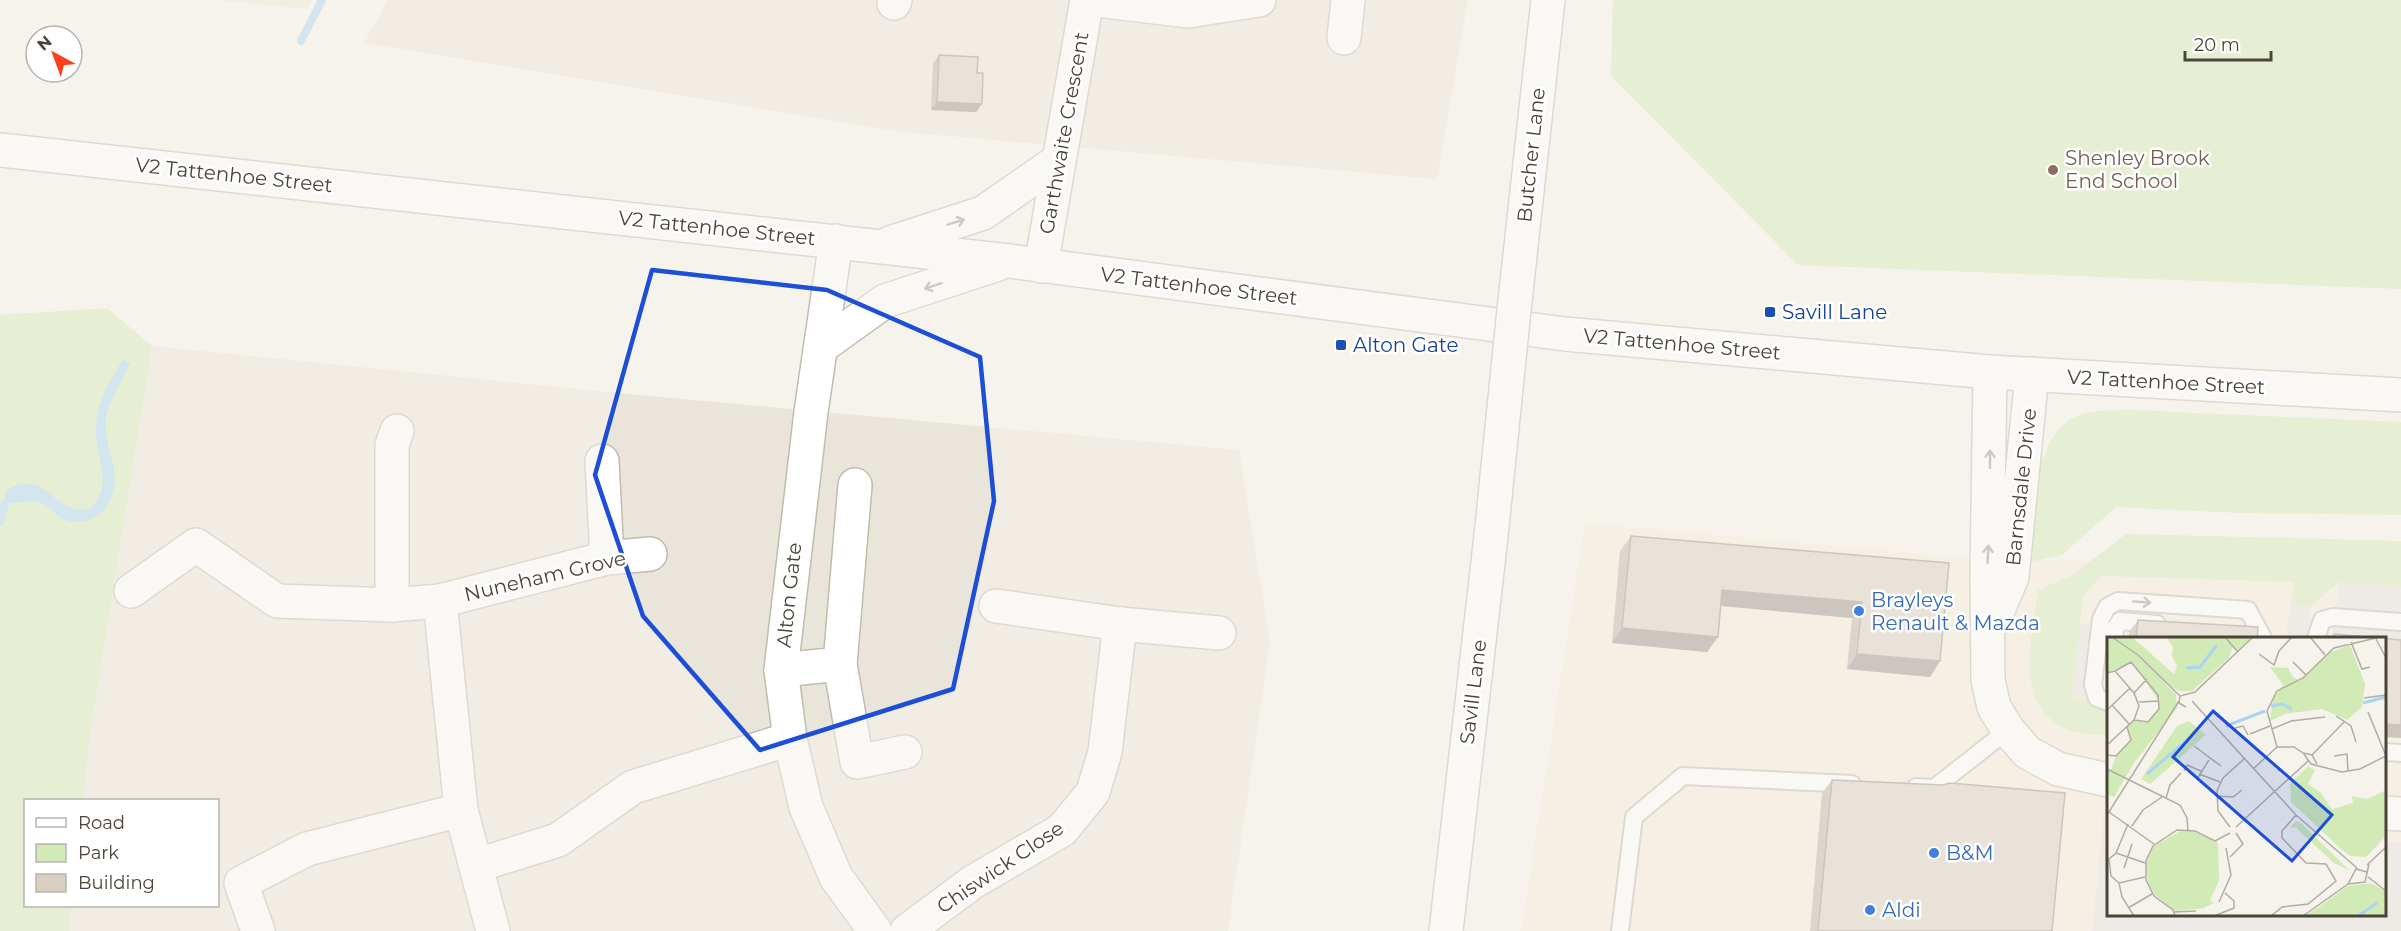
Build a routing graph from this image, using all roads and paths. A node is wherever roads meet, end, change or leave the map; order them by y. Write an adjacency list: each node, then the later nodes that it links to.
1 (1087, 0): 8 (street, Garthwaite Crescent)
2 (1097, 0): 3 (street)
3 (1259, 0)
4 (1348, 0): 6 (street)
5 (1548, 0): 13 (street, Butcher Lane)
6 (1344, 38)
7 (0, 150): 9 (street, V2 Tattenhoe Street)
8 (1059, 160): 10 (street, one-way to 8); 12 (street, Garthwaite Crescent)
9 (836, 241): 10 (street, V2 Tattenhoe Street); 14 (street, Alton Gate)
10 (880, 246): 11 (street, V2 Tattenhoe Street)
11 (1009, 261): 12 (street, V2 Tattenhoe Street); 14 (street, one-way to 14)
12 (1041, 266): 15 (street, V2 Tattenhoe Street)
13 (1514, 309): 55 (street, Savill Lane, bridge)
14 (821, 347): 37 (street, Alton Gate)
15 (1990, 372): 16 (street, V2 Tattenhoe Street); 31 (street, Barnsdale Drive, one-way to 15)
16 (2032, 374): 17 (street, V2 Tattenhoe Street); 31 (street, Barnsdale Drive)
17 (2401, 395)
18 (397, 430): 25 (street)
19 (602, 461): 22 (street)
20 (855, 485): 36 (street)
21 (650, 554): 22 (street, Nuneham Grove)
22 (607, 558): 24 (street, Nuneham Grove)
23 (131, 591): 25 (street, Nuneham Grove)
24 (440, 601): 25 (street, Nuneham Grove); 47 (street, Nuneham Grove)
25 (392, 605)
26 (996, 606): 28 (street)
27 (2401, 622): 35 (lane)
28 (1120, 624): 32 (street); 54 (street, Chiswick Close)
29 (2178, 625): 34 (lane)
30 (2236, 629): 33 (lane)
31 (1989, 632): 39 (street, Barnsdale Drive)
32 (1219, 633)
33 (2261, 634): 38 (lane, one-way to 33)
34 (2114, 637)
35 (2317, 637)
36 (840, 664): 37 (street); 41 (street)
37 (781, 670): 40 (street, Alton Gate)
38 (2107, 701)
39 (2008, 730): 44 (street, Barnsdale Drive); 46 (lane)
40 (790, 739): 50 (street); 53 (street, Alton Gate)
41 (905, 752)
42 (2386, 752): 43 (lane)
43 (2401, 753)
44 (2107, 780)
45 (1874, 785): 56 (lane)
46 (1898, 786)
47 (461, 810): 50 (street, Nuneham Grove); 51 (street)
48 (2386, 813): 49 (street)
49 (2401, 814)
50 (478, 865): 52 (street, Nuneham Grove)
51 (258, 931)
52 (493, 931)
53 (875, 931)
54 (907, 931)
55 (1446, 931)
56 (1620, 931)

